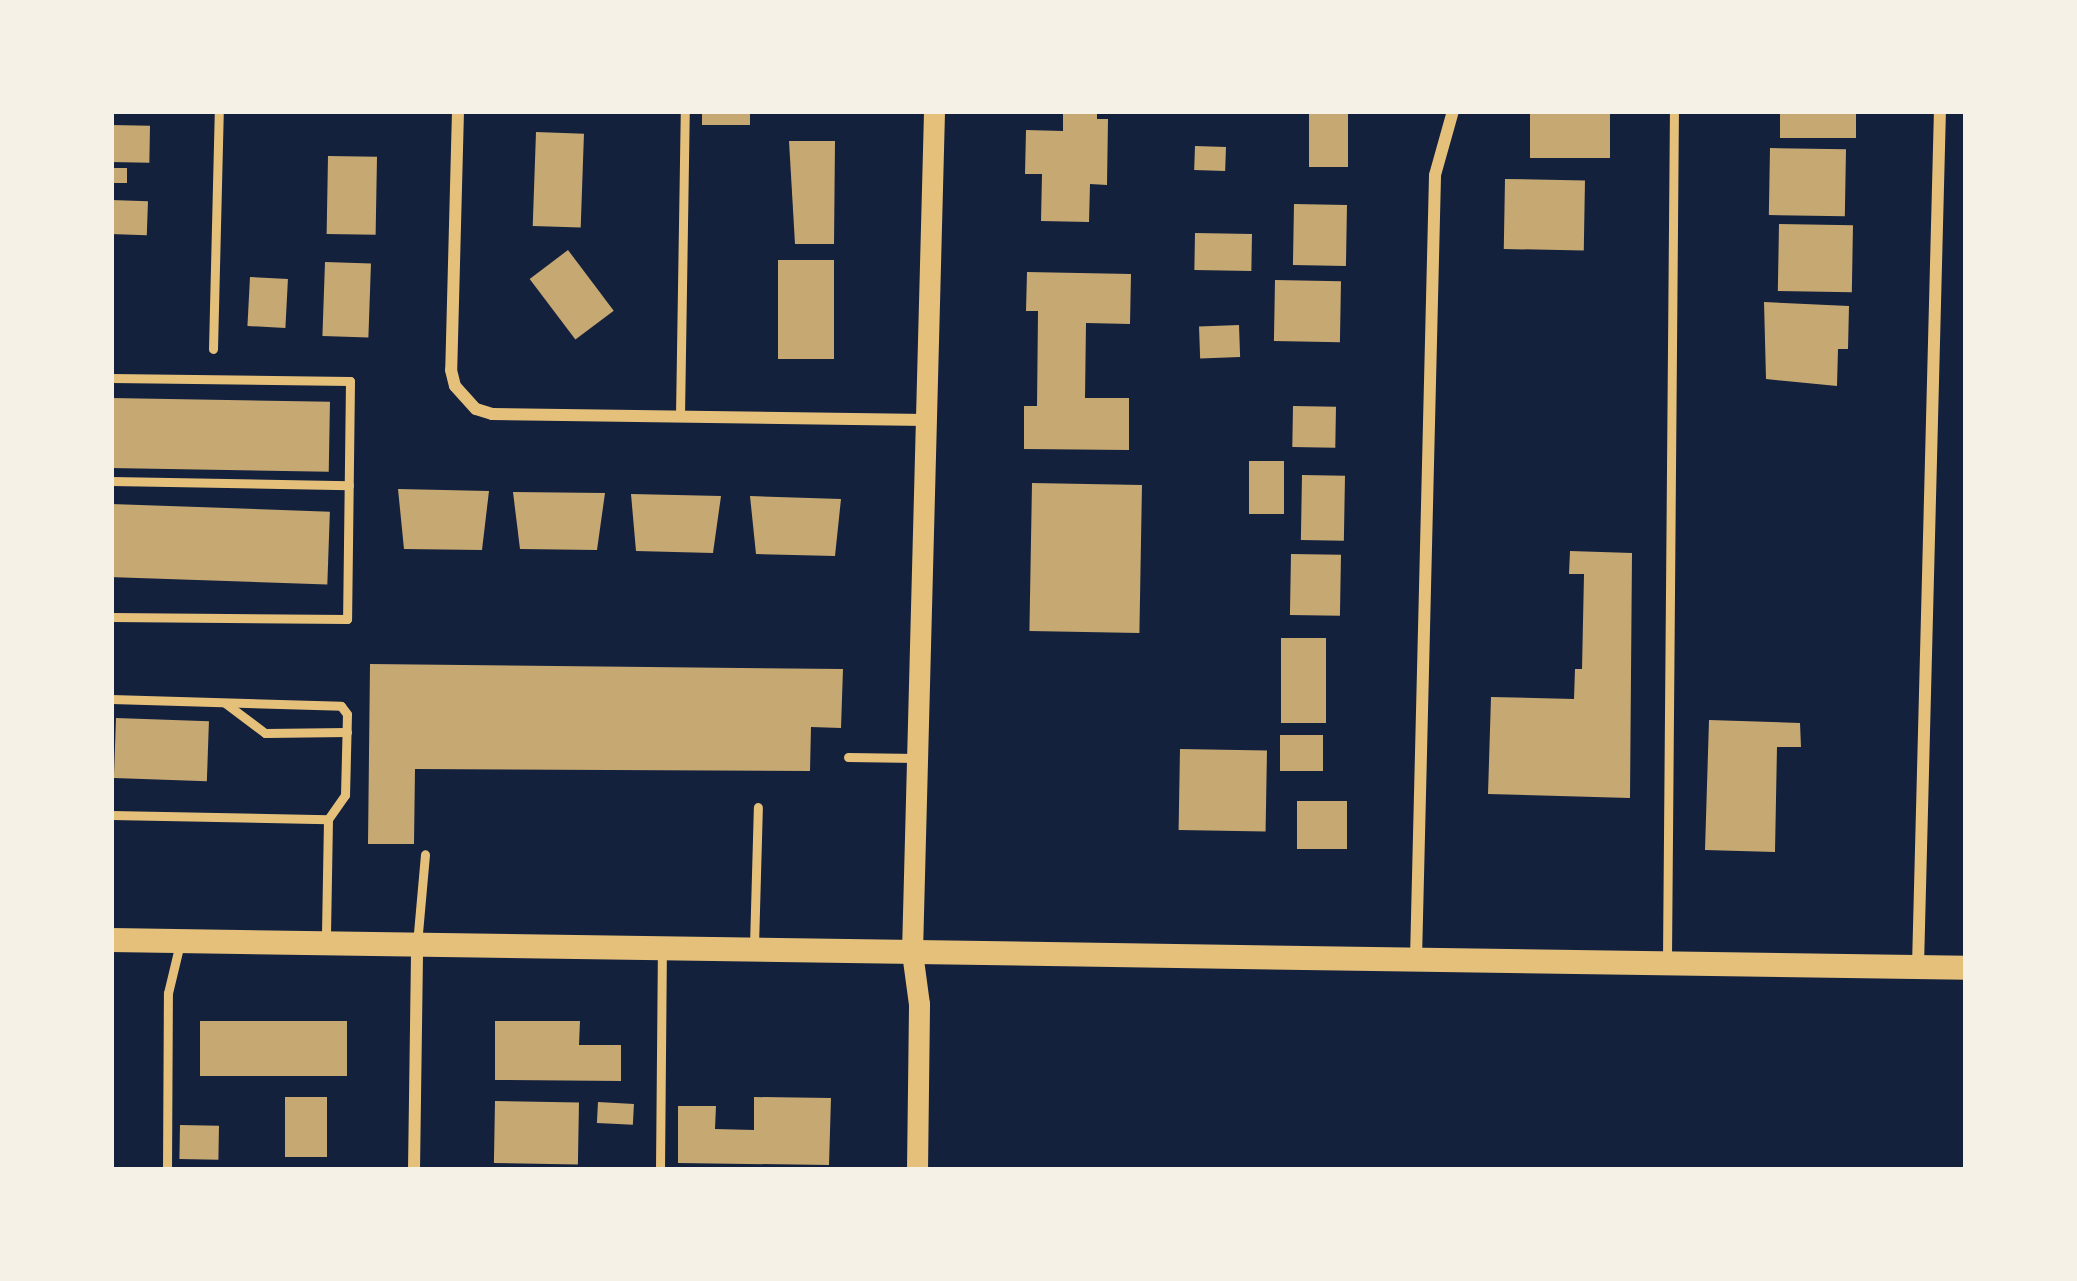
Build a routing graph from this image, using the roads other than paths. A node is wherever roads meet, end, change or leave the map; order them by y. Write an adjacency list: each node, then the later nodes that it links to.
1 (219, 111): 8 (lane)
2 (458, 111): 10 (street)
3 (686, 111): 10 (lane)
4 (934, 111): 11 (street)
5 (1453, 111): 31 (street)
6 (1674, 111): 32 (lane)
7 (1940, 111): 33 (street)
8 (213, 349)
9 (111, 378): 13 (lane)
10 (680, 416): 11 (street)
11 (926, 420): 19 (street)
12 (111, 481): 13 (lane)
13 (349, 485): 14 (lane)
14 (111, 616)
15 (111, 699): 16 (lane)
16 (223, 701): 17 (lane); 17 (lane)
17 (347, 732): 22 (lane)
18 (848, 757): 19 (lane)
19 (917, 758): 30 (street)
20 (758, 807): 29 (lane)
21 (111, 815): 22 (lane)
22 (328, 819): 26 (lane)
23 (425, 854): 27 (lane)
24 (111, 940): 25 (main road)
25 (180, 941): 26 (main road); 35 (lane)
26 (326, 943): 27 (main road)
27 (417, 945): 28 (main road); 36 (street)
28 (662, 948): 29 (main road); 37 (lane)
29 (754, 950): 30 (main road)
30 (912, 952): 31 (main road); 38 (street)
31 (1416, 960): 32 (main road)
32 (1667, 964): 33 (main road)
33 (1918, 968): 34 (main road)
34 (1966, 968)
35 (167, 1170)
36 (414, 1170)
37 (660, 1170)
38 (917, 1170)

